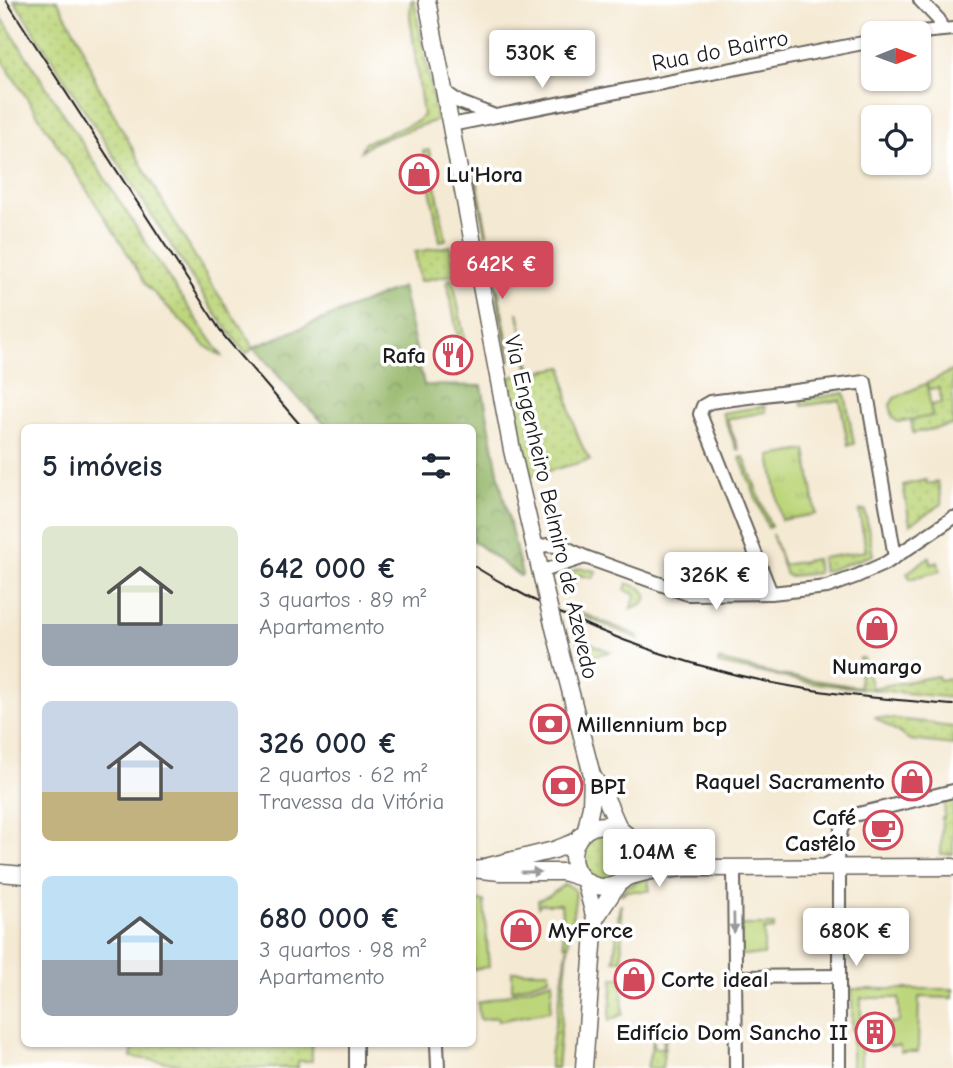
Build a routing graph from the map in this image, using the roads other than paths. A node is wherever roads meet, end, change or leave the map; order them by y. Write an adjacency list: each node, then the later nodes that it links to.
1 (427, 0): 5 (main road, Via Engenheiro Belmiro de Azevedo)
2 (920, 0): 3 (street)
3 (947, 29)
4 (861, 42): 6 (street, Rua do Bairro)
5 (444, 92): 6 (street); 7 (main road, Via Engenheiro Belmiro de Azevedo)
6 (495, 116): 7 (street, Rua do Bairro)
7 (451, 125): 9 (main road, Via Engenheiro Belmiro de Azevedo)
8 (953, 518): 11 (street)
9 (534, 548): 10 (street); 12 (main road, Via Engenheiro Belmiro de Azevedo)
10 (585, 557): 12 (street); 13 (street)
11 (895, 557): 13 (street); 13 (street)
12 (540, 572): 14 (main road, Via Engenheiro Belmiro de Azevedo, bridge)
13 (771, 593)
14 (592, 775): 16 (main road, Via Engenheiro Belmiro de Azevedo); 17 (main road, Via Engenheiro Belmiro de Azevedo)
15 (953, 790): 22 (street)
16 (619, 828): 17 (main road); 18 (main road)
17 (582, 836): 23 (main road); 27 (main road)
18 (631, 840): 21 (main road); 28 (main road)
19 (839, 867): 20 (main road); 22 (main road); 30 (street)
20 (953, 867)
21 (685, 868): 24 (main road); 28 (main road)
22 (821, 868): 24 (main road)
23 (476, 869): 27 (main road, one-way to 27)
24 (734, 869): 31 (street, one-way to 31)
25 (0, 873): 26 (main road)
26 (21, 875)
27 (583, 879): 28 (main road); 29 (main road)
28 (623, 880): 29 (main road)
29 (595, 919): 36 (main road)
30 (839, 976): 31 (street); 38 (street)
31 (735, 977): 37 (street)
32 (356, 1047): 34 (street)
33 (437, 1047): 35 (street)
34 (356, 1068)
35 (438, 1068)
36 (584, 1068)
37 (736, 1068)
38 (839, 1068)

